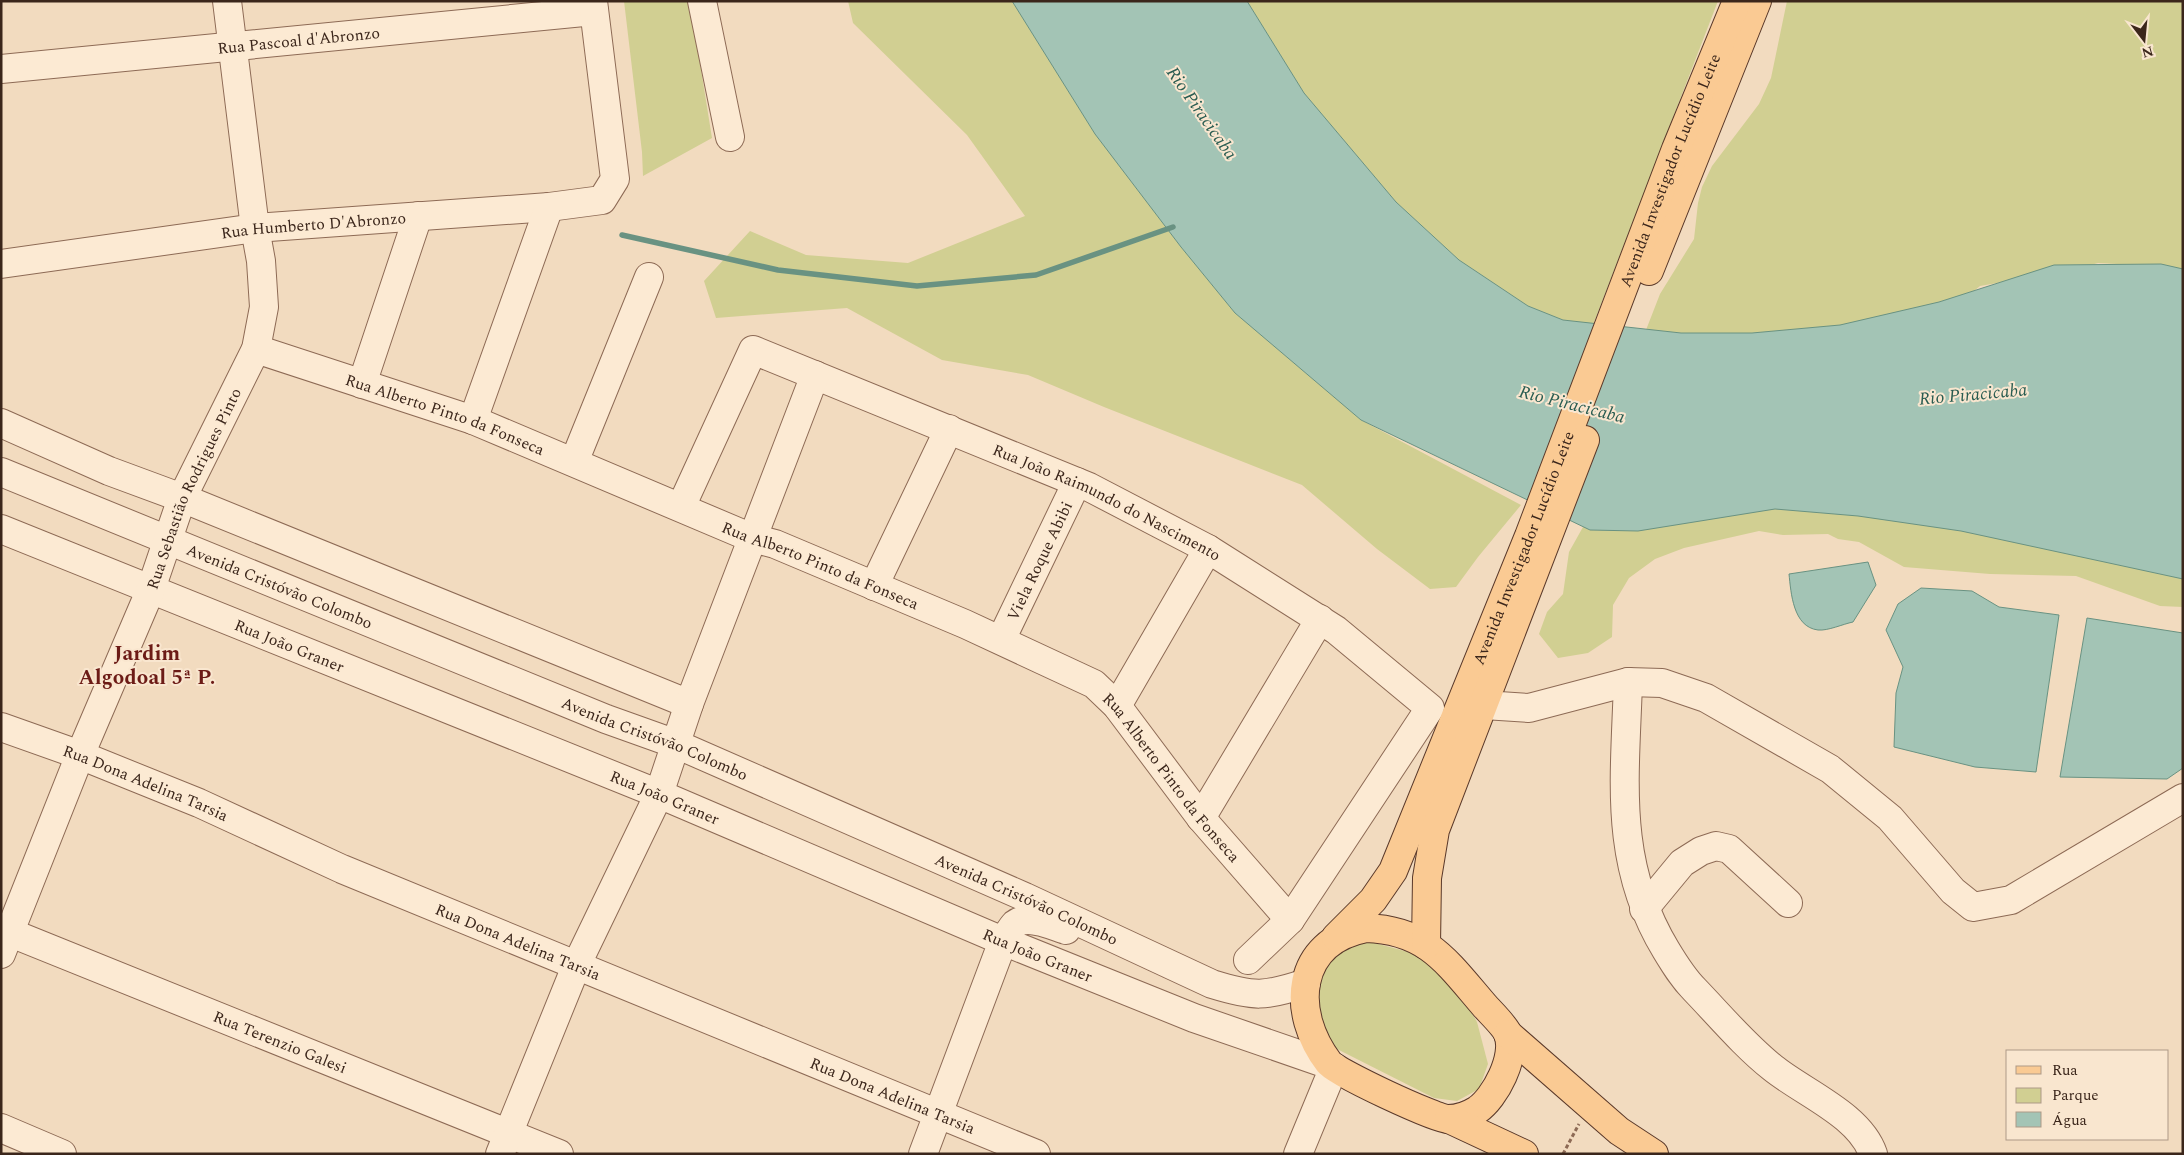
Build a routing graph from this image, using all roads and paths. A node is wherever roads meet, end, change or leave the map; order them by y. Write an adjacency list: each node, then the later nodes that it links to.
1 (227, 1): 6 (street, Rua Sebastião Rodrigues Pinto)
2 (702, 1): 8 (street)
3 (1737, 1): 14 (main road, Avenida Investigador Lucídio Leite)
4 (1757, 1): 14 (main road, Avenida Investigador Lucídio Leite)
5 (594, 6): 6 (street, Rua Pascoal d'Abronzo); 9 (street, Rua Humberto D'Abronzo)
6 (232, 45): 7 (street, Rua Pascoal d'Abronzo); 11 (street, Rua Sebastião Rodrigues Pinto)
7 (1, 69)
8 (730, 137)
9 (549, 207): 10 (street, Rua Humberto D'Abronzo); 18 (street)
10 (418, 216): 11 (street, Rua Humberto D'Abronzo); 17 (street)
11 (254, 228): 12 (street, Rua Humberto D'Abronzo); 15 (street, Rua Sebastião Rodrigues Pinto)
12 (1, 264)
13 (649, 277): 21 (street)
14 (1628, 300): 29 (main road, Avenida Investigador Lucídio Leite)
15 (256, 349): 17 (street, Rua Alberto Pinto da Fonseca); 24 (street, Rua Sebastião Rodrigues Pinto)
16 (815, 375): 20 (street, Rua João Raimundo do Nascimento); 25 (street, Rua João Raimundo do Nascimento); 27 (street)
17 (362, 384): 18 (street, Rua Alberto Pinto da Fonseca)
18 (473, 420): 21 (street, Rua Alberto Pinto da Fonseca)
19 (1, 423): 24 (street)
20 (949, 429): 23 (street, Rua João Raimundo do Nascimento); 31 (street)
21 (574, 462): 25 (street, Rua Alberto Pinto da Fonseca)
22 (1, 472): 28 (street, Avenida Cristóvão Colombo)
23 (1077, 482): 30 (street, Rua João Raimundo do Nascimento); 34 (street, Viela Roque Abibi)
24 (182, 498): 28 (street, Rua Sebastião Rodrigues Pinto); 36 (street)
25 (681, 507): 27 (street, Rua Alberto Pinto da Fonseca)
26 (1, 529): 32 (street, Rua João Graner)
27 (752, 538): 31 (street, Rua Alberto Pinto da Fonseca); 36 (street)
28 (168, 541): 32 (street, Rua Sebastião Rodrigues Pinto); 40 (street, Avenida Cristóvão Colombo)
29 (1538, 541): 37 (main road, Avenida Investigador Lucídio Leite); 49 (main road, Avenida Investigador Lucídio Leite)
30 (1208, 549): 33 (street, Rua João Raimundo do Nascimento); 38 (street)
31 (874, 586): 34 (street, Rua Alberto Pinto da Fonseca)
32 (151, 588): 41 (street, Rua Sebastião Rodrigues Pinto); 42 (street, Rua João Graner)
33 (1320, 619): 44 (street); 47 (street, Rua João Raimundo do Nascimento)
34 (1001, 640): 38 (street, Rua Alberto Pinto da Fonseca)
35 (1628, 682): 37 (street); 43 (street); 46 (street)
36 (689, 704): 40 (street)
37 (1484, 705): 52 (main road, Avenida Investigador Lucídio Leite)
38 (1117, 706): 44 (street, Rua Alberto Pinto da Fonseca)
39 (1, 727): 41 (street, Rua Dona Adelina Tarsia)
40 (676, 744): 42 (street); 48 (street, Avenida Cristóvão Colombo)
41 (80, 754): 50 (street, Rua Sebastião Rodrigues Pinto); 54 (street, Rua Dona Adelina Tarsia)
42 (659, 794): 51 (street, Rua João Graner); 54 (street)
43 (2183, 798)
44 (1201, 818): 47 (street, Rua Alberto Pinto da Fonseca)
45 (1788, 903): 46 (street)
46 (1644, 909): 71 (street)
47 (1290, 920): 53 (street)
48 (1108, 936): 51 (street); 55 (street, Avenida Cristóvão Colombo)
49 (1336, 937): 52 (main road); 55 (main road, Avenida Investigador Lucídio Leite)
50 (4, 938): 62 (street, Rua Terenzio Galesi)
51 (1003, 941): 57 (street, Rua João Graner); 59 (street)
52 (1426, 945): 56 (main road)
53 (1248, 960)
54 (577, 964): 59 (street, Rua Dona Adelina Tarsia); 62 (street)
55 (1306, 983): 57 (main road, Avenida Investigador Lucídio Leite)
56 (1508, 1034): 58 (main road); 60 (main road)
57 (1332, 1066): 60 (main road); 67 (street)
58 (1589, 1106): 69 (path); 70 (main road)
59 (936, 1114): 65 (street); 66 (street, Rua Dona Adelina Tarsia)
60 (1449, 1119): 68 (main road)
61 (1, 1128): 63 (street)
62 (504, 1143): 64 (street, Rua Terenzio Galesi)
63 (62, 1154)
64 (560, 1154)
65 (923, 1154)
66 (1036, 1154)
67 (1298, 1154)
68 (1524, 1154)
69 (1563, 1154)
70 (1654, 1154)
71 (1873, 1154)

